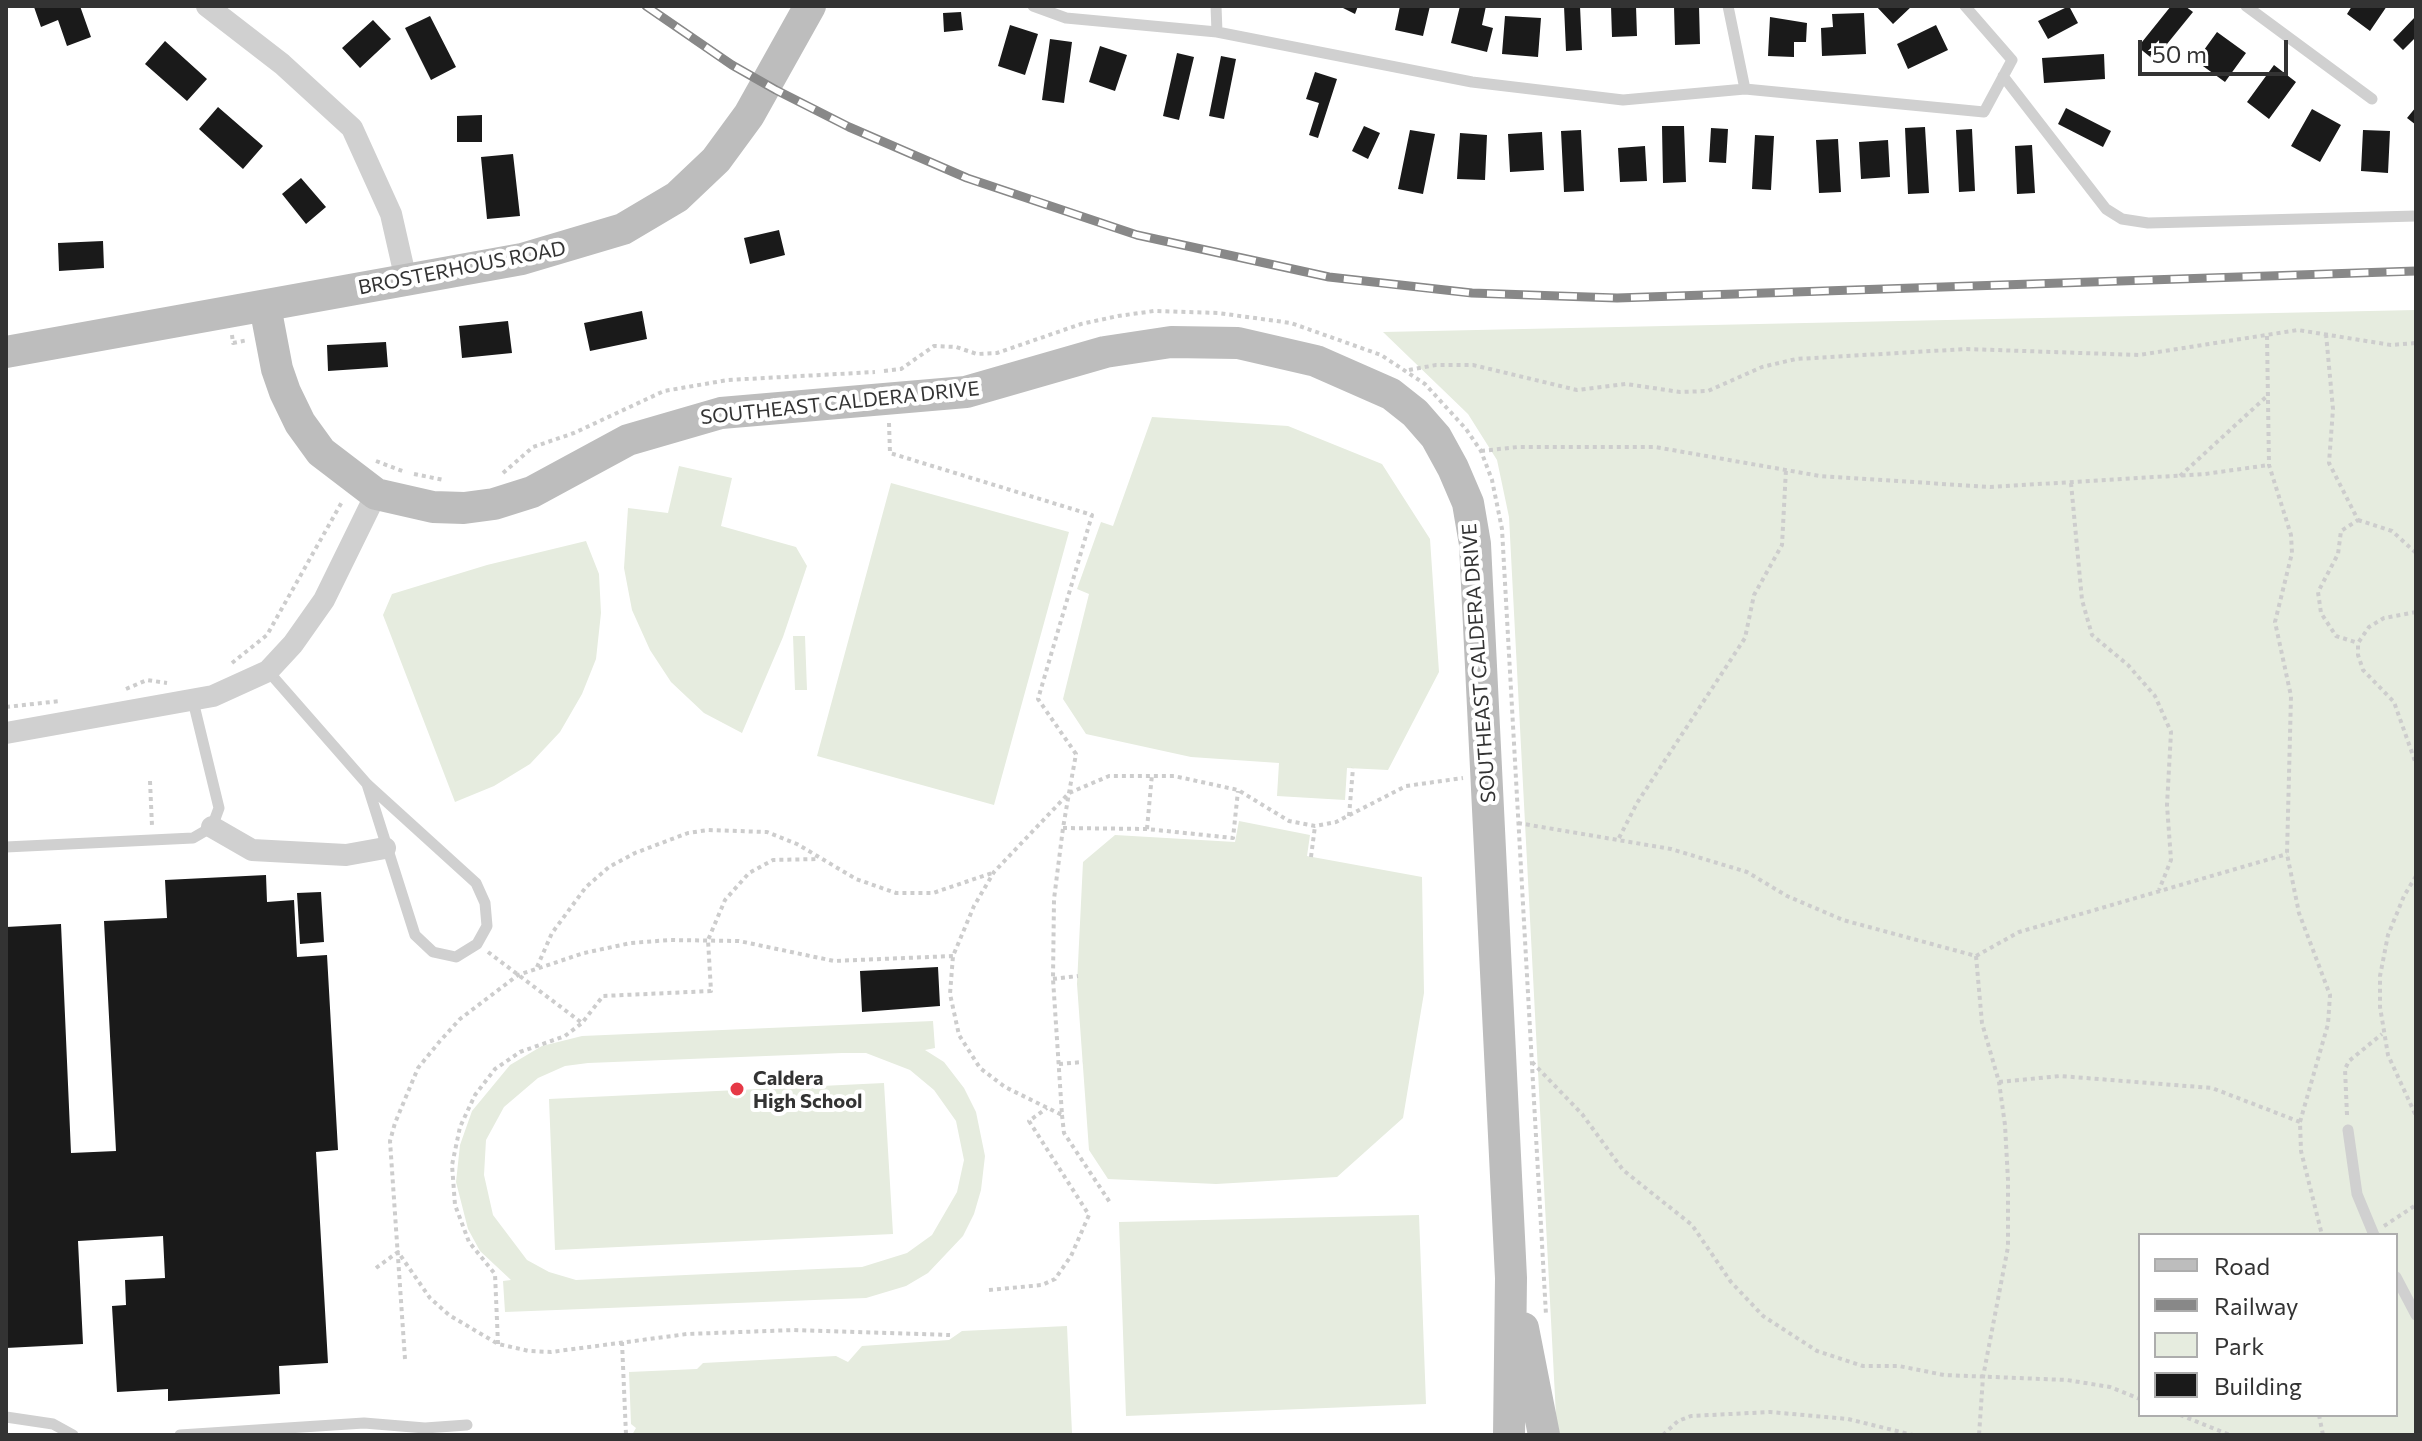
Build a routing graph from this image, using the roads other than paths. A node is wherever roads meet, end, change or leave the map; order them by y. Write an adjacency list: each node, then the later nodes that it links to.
1 (207, 6): 13 (street)
2 (810, 6): 13 (street, BROSTERHOUS ROAD)
3 (1033, 6): 8 (lane)
4 (1216, 6): 8 (lane)
5 (1728, 6): 10 (lane)
6 (1965, 6): 9 (lane)
7 (2246, 6): 11 (lane)
8 (1217, 32): 10 (lane)
9 (2003, 76): 10 (lane); 12 (lane)
10 (1745, 89)
11 (2372, 99)
12 (2416, 216)
13 (406, 280): 14 (street, BROSTERHOUS ROAD)
14 (268, 321): 15 (street, BROSTERHOUS ROAD); 16 (street, SOUTHEAST CALDERA DRIVE)
15 (6, 352)
16 (365, 487): 17 (street); 26 (street, SOUTHEAST CALDERA DRIVE)
17 (268, 671): 18 (street); 20 (lane)
18 (193, 701): 19 (street); 21 (lane)
19 (6, 733)
20 (367, 784): 23 (lane); 23 (lane)
21 (212, 827): 22 (lane); 23 (street)
22 (6, 847)
23 (385, 848)
24 (2348, 1130): 25 (lane)
25 (2373, 1233)
26 (1511, 1278): 34 (street, SOUTHEAST CALDERA DRIVE); 35 (street, SOUTHEAST CALDERA DRIVE)
27 (2398, 1281): 28 (lane)
28 (2416, 1315)
29 (6, 1417): 32 (lane)
30 (467, 1425): 31 (lane)
31 (426, 1432): 33 (lane)
32 (73, 1435)
33 (180, 1435)
34 (1509, 1435)
35 (1544, 1435)

